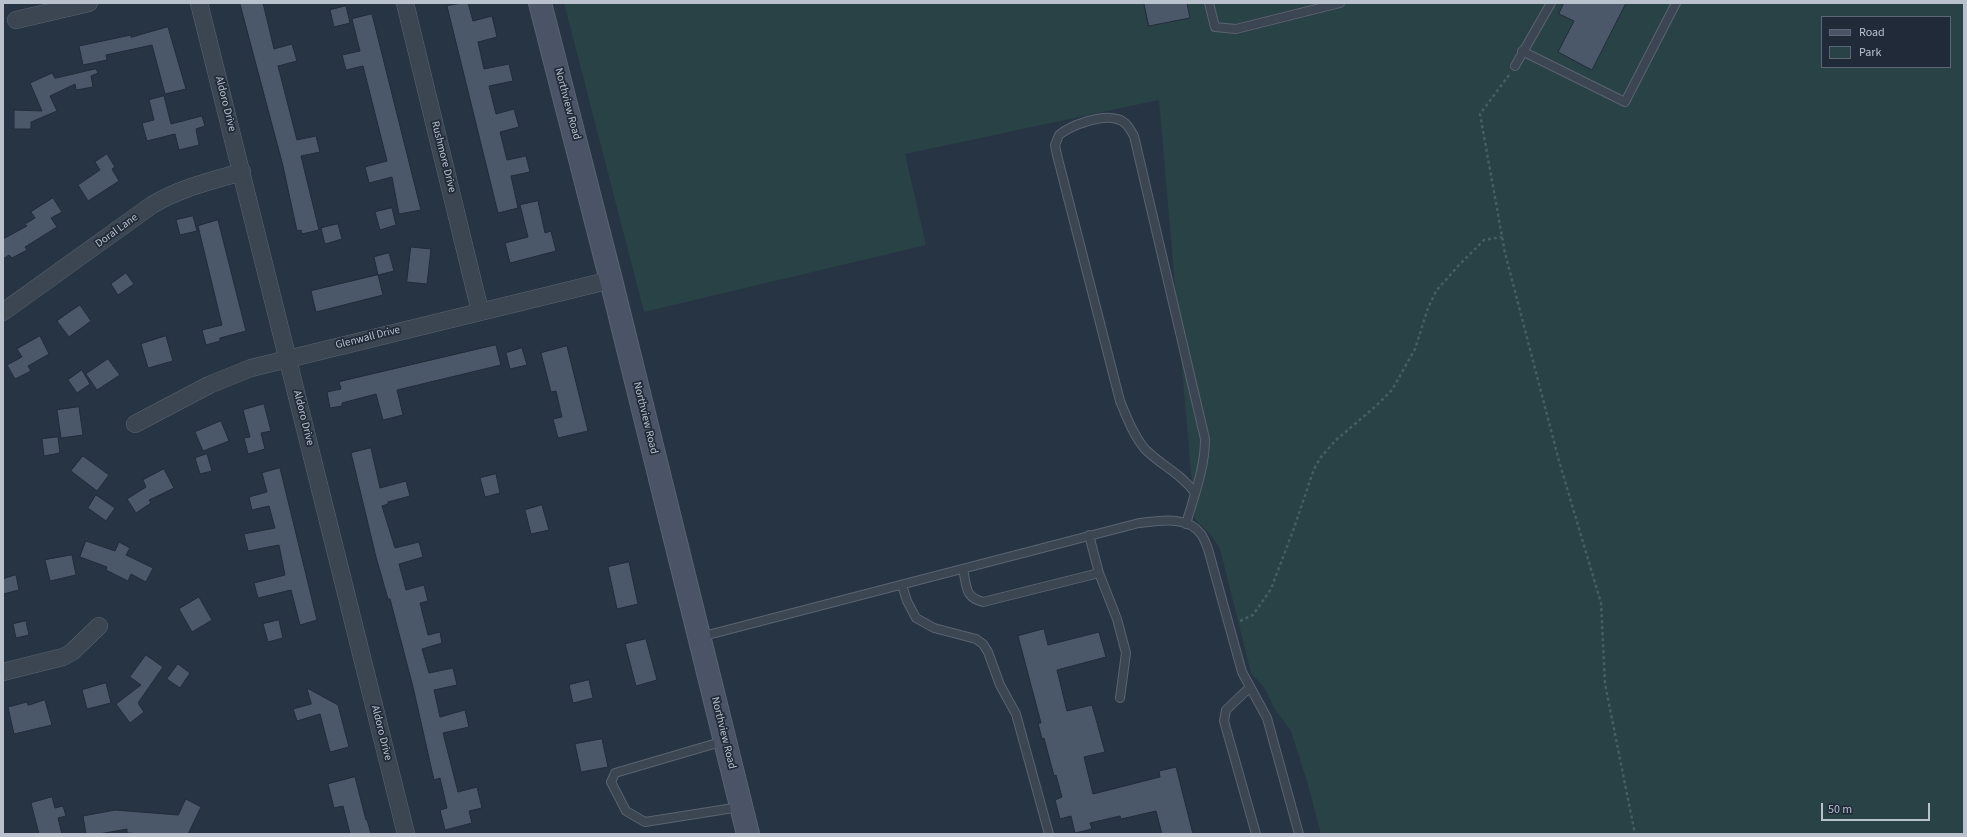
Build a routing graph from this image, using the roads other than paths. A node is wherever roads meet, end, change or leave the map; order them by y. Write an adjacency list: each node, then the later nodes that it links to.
1 (89, 3): 9 (street)
2 (199, 3): 12 (street, Aldoro Drive)
3 (405, 3): 14 (street, Rushmore Drive)
4 (540, 3): 13 (street, Northview Road)
5 (1209, 3): 6 (lane)
6 (1340, 3)
7 (1551, 3): 10 (lane)
8 (1676, 3): 10 (lane)
9 (16, 20)
10 (1522, 51): 11 (lane)
11 (1515, 66)
12 (242, 172): 15 (street, Doral Lane); 16 (street, Aldoro Drive)
13 (611, 280): 14 (street, Glenwall Drive); 25 (street, Northview Road)
14 (480, 311): 16 (street, Glenwall Drive)
15 (3, 312)
16 (288, 358): 17 (street, Glenwall Drive); 31 (street, Aldoro Drive)
17 (135, 424)
18 (1195, 493): 18 (lane); 19 (lane)
19 (1186, 524): 20 (lane); 27 (lane)
20 (1089, 535): 21 (lane); 22 (lane)
21 (963, 570): 22 (lane); 23 (lane)
22 (1099, 573): 28 (lane)
23 (902, 585): 25 (lane); 33 (lane)
24 (99, 626): 26 (street)
25 (699, 637): 29 (street, Northview Road)
26 (3, 672)
27 (1249, 688): 34 (lane); 35 (lane)
28 (1120, 698)
29 (725, 741): 30 (street, Northview Road); 30 (lane)
30 (741, 807): 32 (street, Northview Road)
31 (406, 834)
32 (748, 834)
33 (1049, 834)
34 (1256, 834)
35 (1298, 834)

